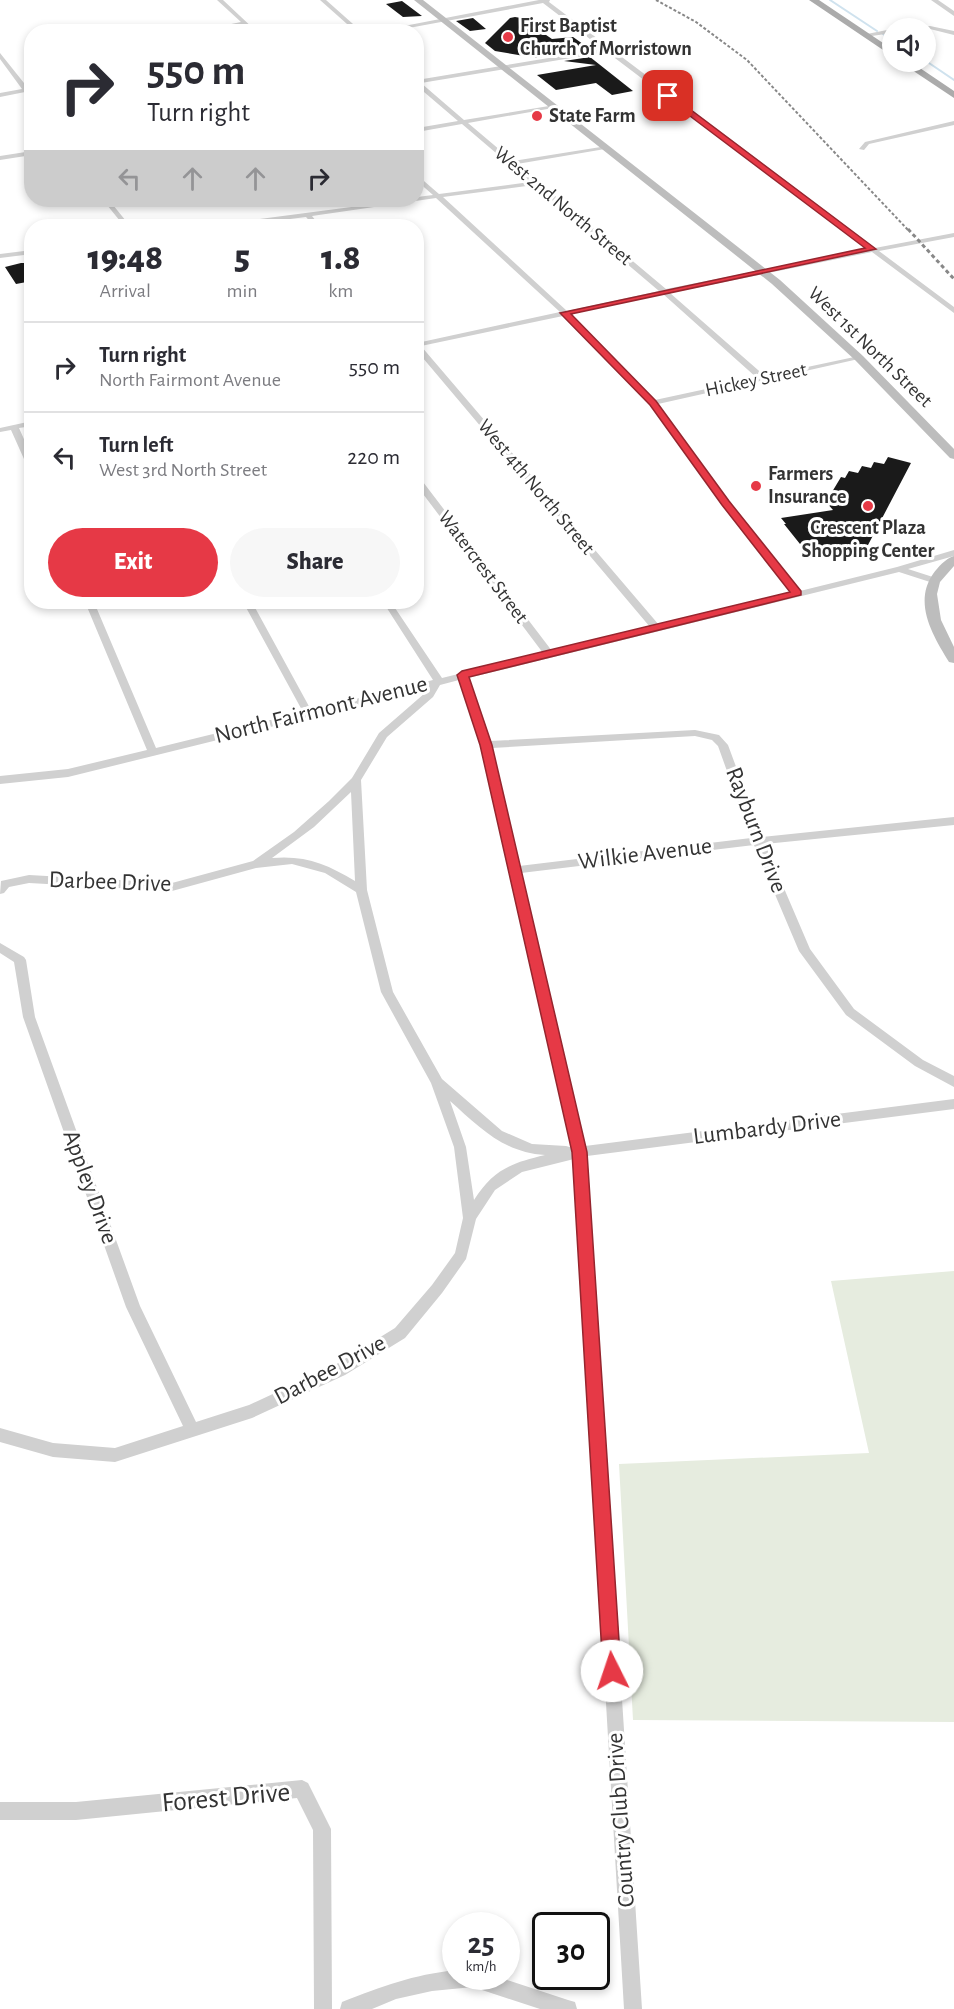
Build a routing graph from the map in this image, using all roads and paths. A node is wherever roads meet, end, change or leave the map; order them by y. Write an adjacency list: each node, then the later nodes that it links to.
1 (220, 0): 10 (street)
2 (323, 0): 12 (street)
3 (418, 0): 9 (main road, West 1st North Street)
4 (552, 0): 7 (street)
5 (813, 0): 17 (main road)
6 (934, 0): 8 (street)
7 (543, 1): 9 (street); 19 (street)
8 (954, 14)
9 (442, 19): 13 (street); 21 (main road, West 1st North Street)
10 (245, 23): 11 (street)
11 (239, 24)
12 (351, 24)
13 (416, 24)
14 (936, 29): 16 (street)
15 (882, 32): 17 (street)
16 (954, 33)
17 (865, 35): 18 (main road)
18 (882, 46)
19 (608, 50): 21 (street); 49 (street)
20 (0, 55): 24 (street)
21 (504, 67): 23 (street); 29 (main road, West 1st North Street)
22 (920, 72): 28 (main road)
23 (424, 81)
24 (24, 83)
25 (424, 88): 30 (street, West 2nd North Street)
26 (24, 90): 27 (street)
27 (0, 95)
28 (954, 95)
29 (553, 106): 30 (street); 33 (main road, West 1st North Street)
30 (462, 121): 32 (street); 37 (street, West 2nd North Street)
31 (954, 123): 34 (street)
32 (424, 129)
33 (605, 147): 37 (street); 52 (main road, West 1st North Street)
34 (862, 149)
35 (24, 154): 36 (street)
36 (0, 158)
37 (512, 163): 38 (street, West 2nd North Street)
38 (536, 183): 40 (street); 53 (street, West 2nd North Street)
39 (424, 184): 40 (street)
40 (438, 197): 41 (street); 55 (street)
41 (424, 199)
42 (112, 207): 45 (street)
43 (362, 207): 44 (street)
44 (307, 214): 46 (street); 47 (street)
45 (121, 219)
46 (271, 219)
47 (311, 219)
48 (954, 235): 49 (street)
49 (872, 249): 52 (street); 54 (street)
50 (24, 253): 51 (street)
51 (0, 256)
52 (761, 271): 53 (street); 58 (main road, West 1st North Street)
53 (665, 292): 55 (street); 59 (street, West 2nd North Street)
54 (954, 311)
55 (565, 313): 56 (street); 60 (street)
56 (424, 343)
57 (424, 353): 75 (street, West 4th North Street)
58 (859, 358): 59 (street, Hickey Street); 65 (main road, West 1st North Street)
59 (763, 379): 60 (street, Hickey Street)
60 (653, 403): 71 (street)
61 (24, 425): 62 (street)
62 (14, 427): 63 (street); 64 (street)
63 (0, 430)
64 (24, 450)
65 (954, 456)
66 (424, 489): 76 (street, Watercrest Street)
67 (954, 553): 69 (street, North Fairmont Avenue)
68 (954, 560): 70 (main road)
69 (900, 568): 70 (street); 71 (street, North Fairmont Avenue)
70 (933, 580): 77 (main road)
71 (797, 593): 75 (street, North Fairmont Avenue)
72 (91, 609): 82 (street)
73 (251, 609): 80 (street)
74 (392, 609): 79 (street)
75 (656, 628): 76 (street, North Fairmont Avenue)
76 (549, 654): 78 (street, North Fairmont Avenue)
77 (954, 659)
78 (462, 675): 79 (street, North Fairmont Avenue); 81 (street, Country Club Drive)
79 (438, 680): 80 (street, North Fairmont Avenue); 84 (street, Darbee Drive)
80 (308, 713): 82 (street, North Fairmont Avenue)
81 (486, 745): 86 (street, Rayburn Drive); 88 (street, Country Club Drive)
82 (153, 753): 83 (street, North Fairmont Avenue)
83 (0, 780)
84 (356, 780): 87 (street, Darbee Drive); 90 (street, Darbee Drive)
85 (954, 821): 86 (street, Wilkie Avenue)
86 (758, 841): 88 (street, Wilkie Avenue); 93 (street, Rayburn Drive)
87 (256, 864): 89 (street, Darbee Drive); 90 (street, Darbee Drive)
88 (514, 870): 95 (street, Country Club Drive)
89 (0, 890)
90 (361, 891): 92 (street, Darbee Drive)
91 (0, 947): 97 (street, Appley Drive)
92 (437, 1082): 95 (street); 96 (street, Darbee Drive)
93 (954, 1082)
94 (954, 1104): 95 (street, Lumbardy Drive)
95 (580, 1152): 96 (street); 103 (street, Country Club Drive)
96 (470, 1218): 97 (street, Darbee Drive)
97 (192, 1430): 98 (street, Darbee Drive)
98 (0, 1435)
99 (0, 1811): 100 (street, Forest Drive)
100 (322, 2009)
101 (349, 2009): 102 (street)
102 (568, 2009)
103 (633, 2009)

